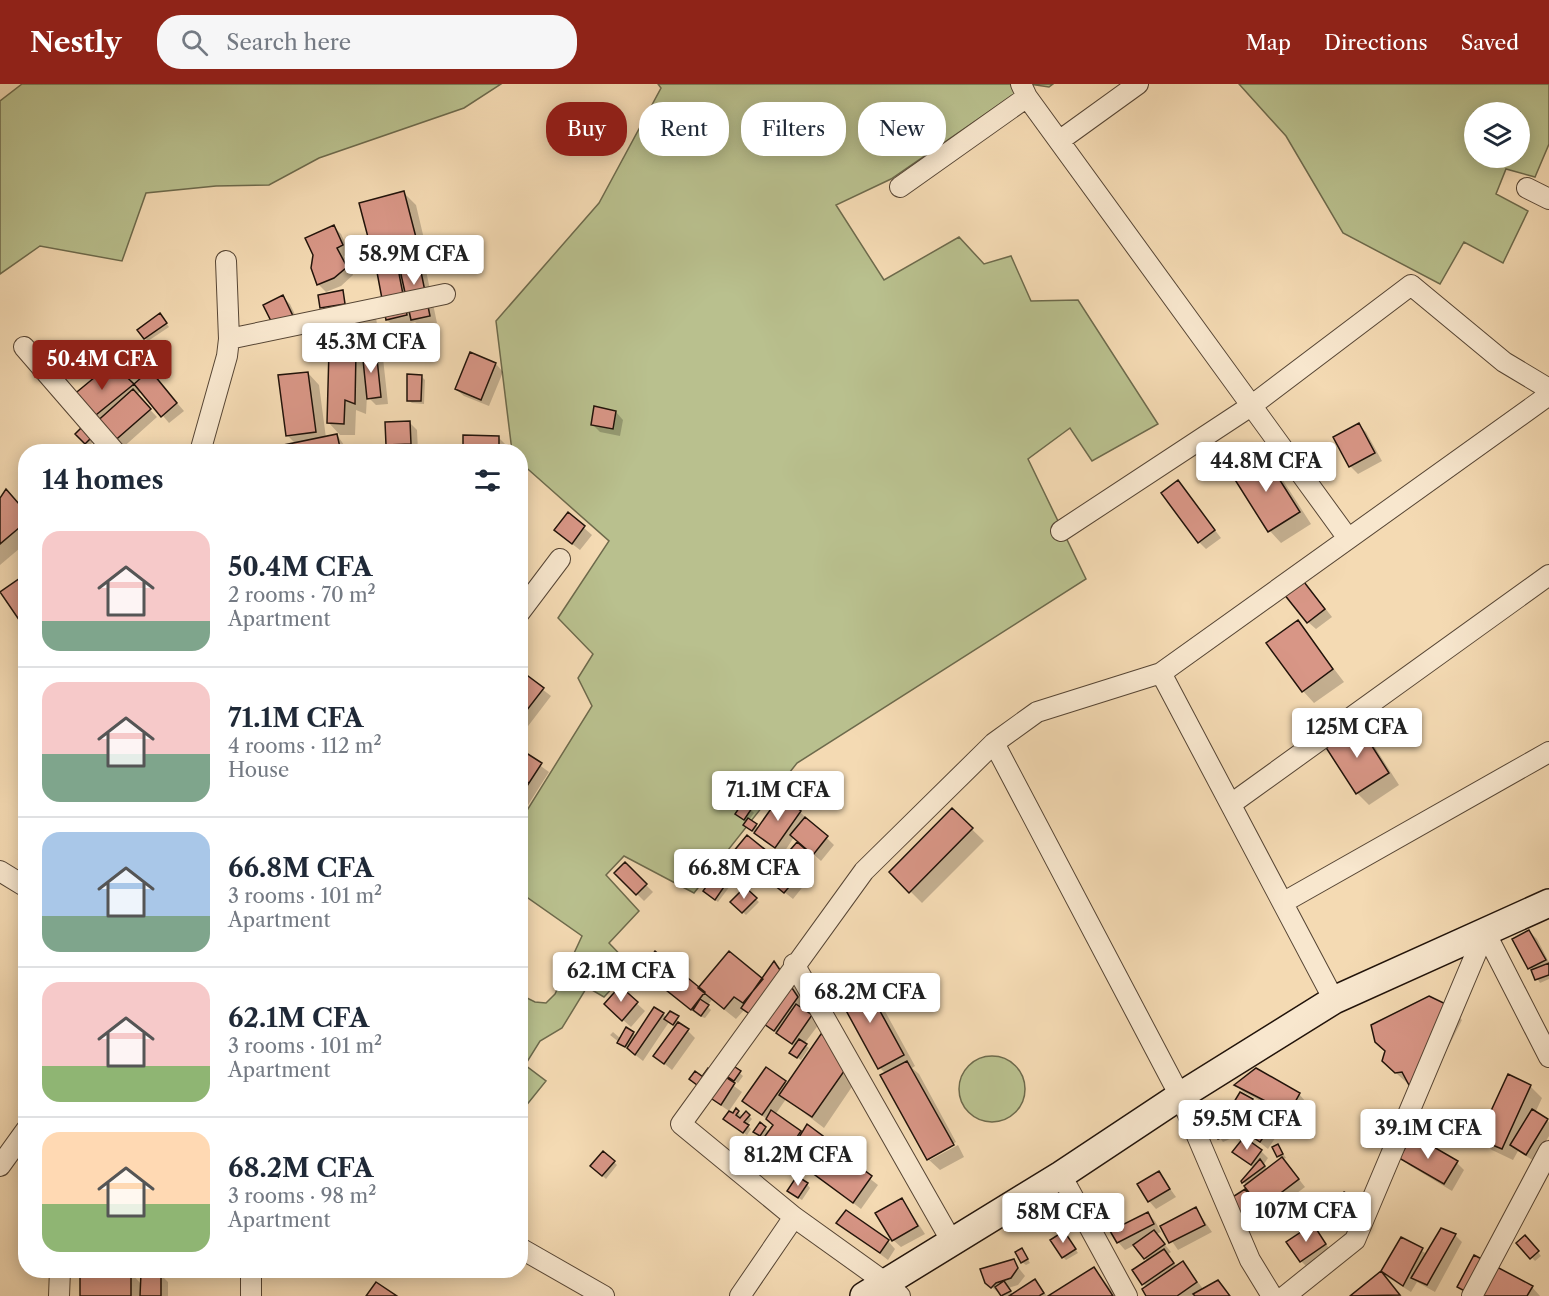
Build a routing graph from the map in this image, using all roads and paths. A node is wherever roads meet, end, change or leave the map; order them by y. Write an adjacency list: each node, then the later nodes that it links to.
1 (1138, 84): 3 (street)
2 (1024, 90): 3 (street); 4 (street)
3 (1059, 141): 13 (street)
4 (900, 187)
5 (1527, 188): 6 (street)
6 (1549, 199)
7 (226, 261): 9 (street)
8 (445, 294): 9 (street)
9 (229, 339): 15 (street)
10 (24, 348): 14 (street)
11 (1549, 389): 13 (street)
12 (1549, 395): 17 (street)
13 (1251, 406): 16 (street); 17 (street)
14 (108, 444)
15 (202, 444)
16 (1060, 531)
17 (1347, 537): 21 (street)
18 (560, 559): 20 (street)
19 (1549, 575): 24 (street)
20 (528, 601)
21 (1161, 673): 22 (street); 24 (street)
22 (994, 743): 30 (street); 33 (street)
23 (1549, 752): 27 (street)
24 (1231, 804): 27 (street)
25 (0, 872): 26 (street)
26 (18, 882)
27 (1284, 902): 31 (street)
28 (1549, 903): 29 (street)
29 (1485, 932): 31 (street); 32 (street); 48 (street)
30 (794, 964): 38 (street); 39 (street)
31 (1334, 1000): 33 (street)
32 (1549, 1057)
33 (1180, 1096): 37 (street); 47 (street)
34 (18, 1141): 36 (street)
35 (1549, 1151): 49 (street)
36 (0, 1166)
37 (1061, 1175): 39 (street); 46 (street)
38 (794, 1217): 42 (street); 45 (street)
39 (952, 1242): 42 (street)
40 (528, 1253): 44 (street)
41 (60, 1278): 43 (street)
42 (884, 1292)
43 (59, 1296)
44 (604, 1296)
45 (740, 1296)
46 (1127, 1296)
47 (1272, 1296)
48 (1285, 1296)
49 (1472, 1296)

